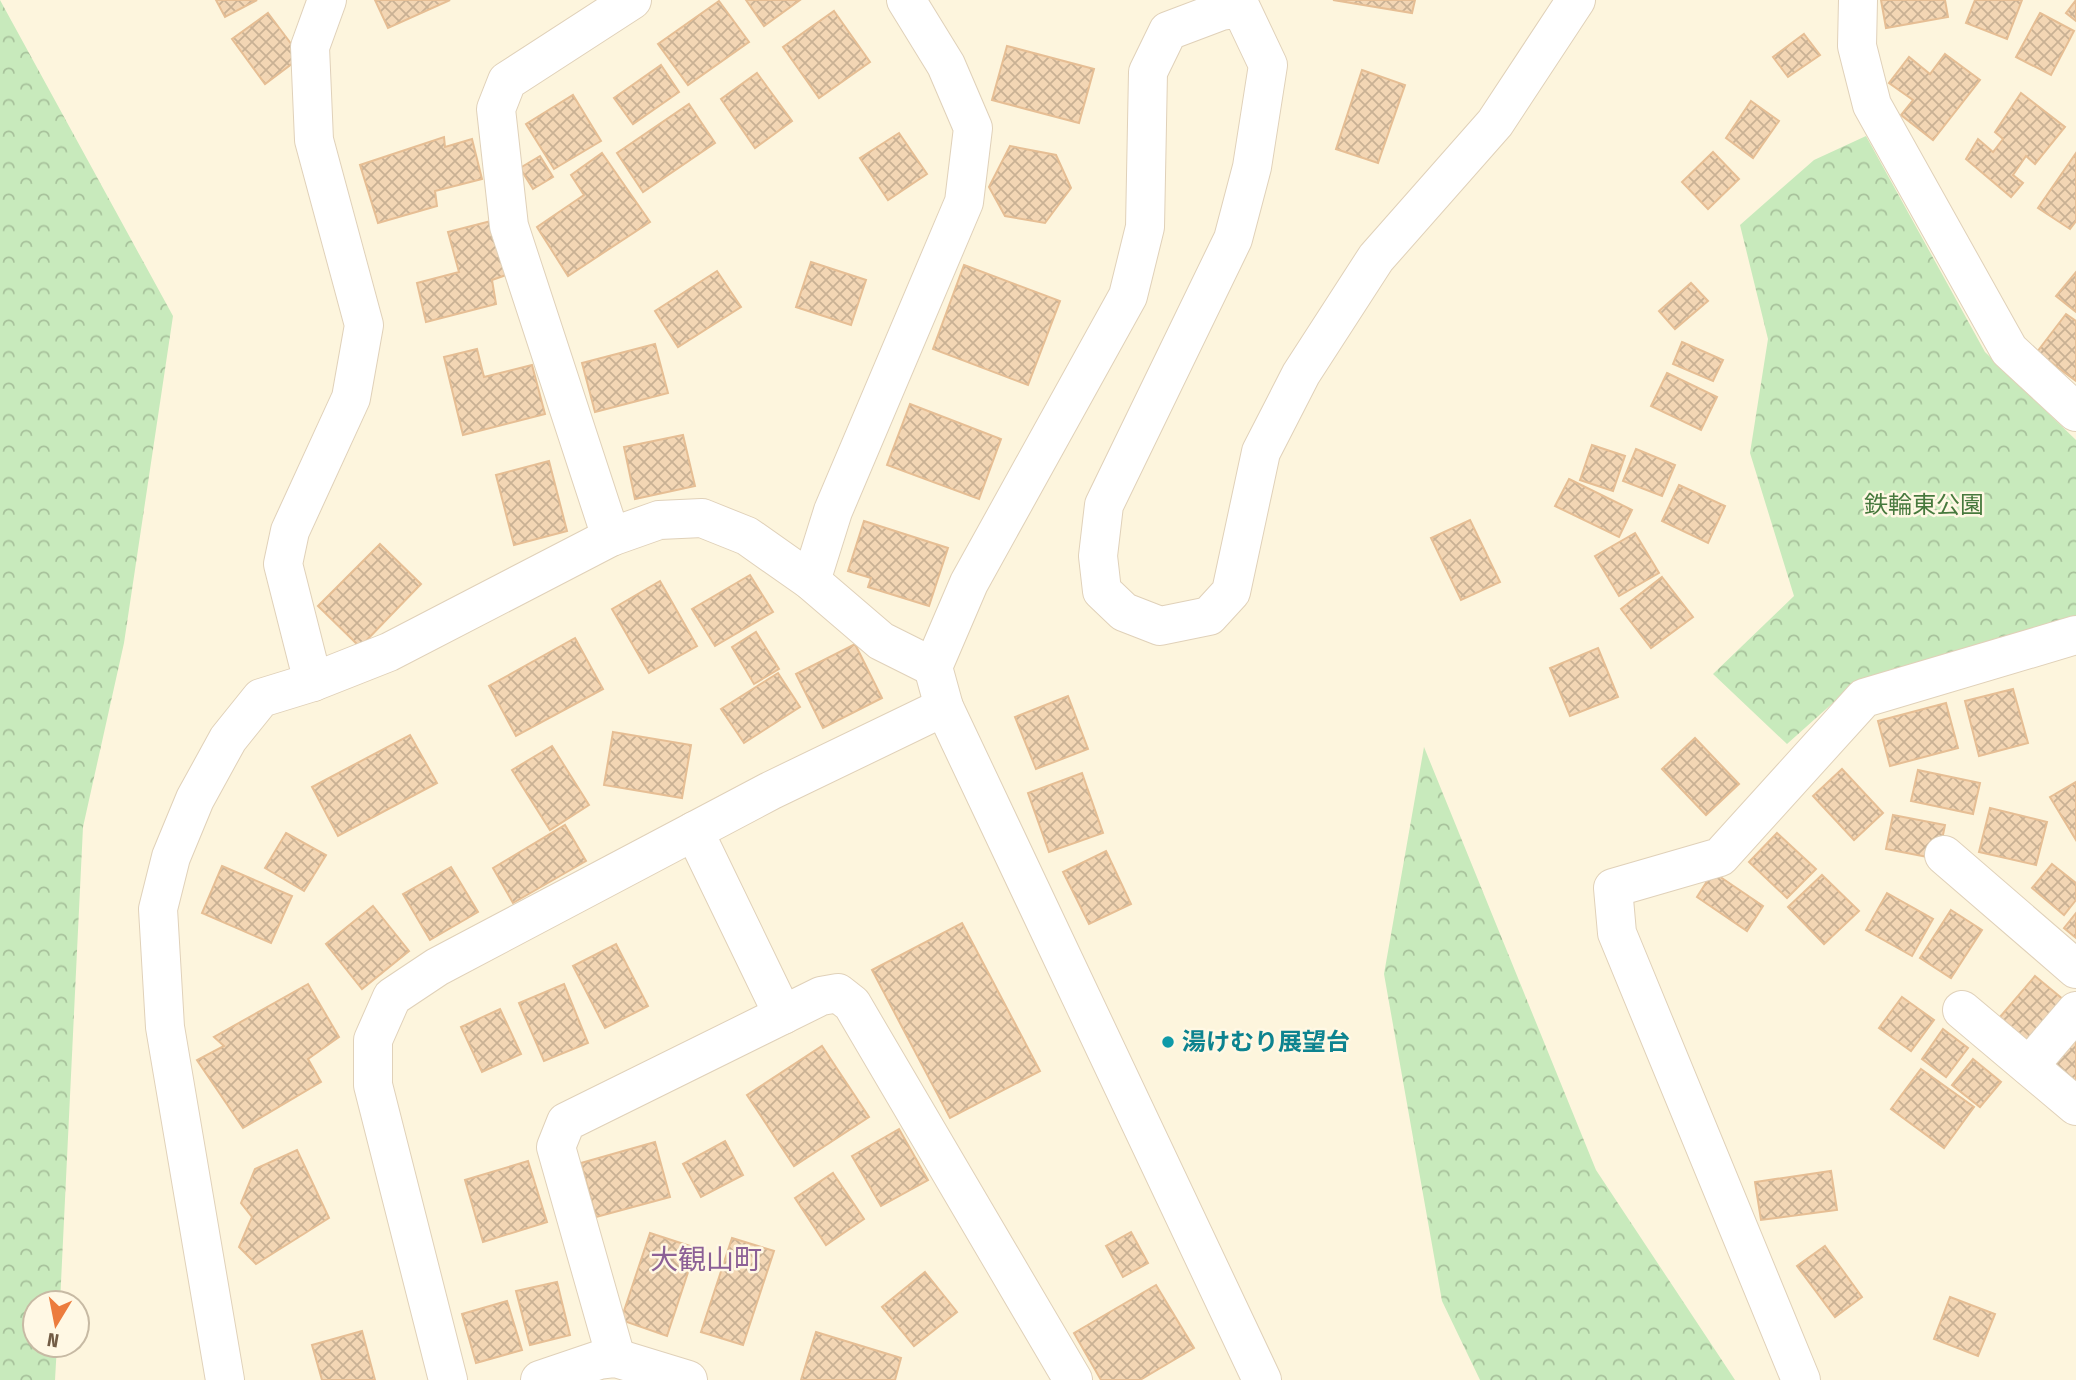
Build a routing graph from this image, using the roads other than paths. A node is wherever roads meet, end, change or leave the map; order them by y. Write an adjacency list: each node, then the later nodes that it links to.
1 (327, 0): 12 (street)
2 (632, 0): 8 (street)
3 (906, 0): 9 (street)
4 (1576, 0): 6 (street)
5 (1858, 0): 7 (street)
6 (1243, 4): 11 (street)
7 (2076, 412)
8 (611, 537): 9 (street); 12 (street)
9 (811, 581): 11 (street)
10 (2076, 635): 29 (street)
11 (933, 667): 13 (street)
12 (313, 682): 23 (street)
13 (944, 707): 14 (street); 28 (street)
14 (694, 831): 19 (street); 24 (street)
15 (1944, 855): 16 (street)
16 (2076, 968)
17 (1962, 1010): 20 (street)
18 (2076, 1011): 20 (street)
19 (783, 1015): 22 (street); 27 (street)
20 (2029, 1066): 21 (street)
21 (2076, 1106)
22 (616, 1358): 25 (street); 26 (street)
23 (225, 1380)
24 (448, 1380)
25 (540, 1380)
26 (688, 1380)
27 (1073, 1380)
28 (1262, 1380)
29 (1801, 1380)

